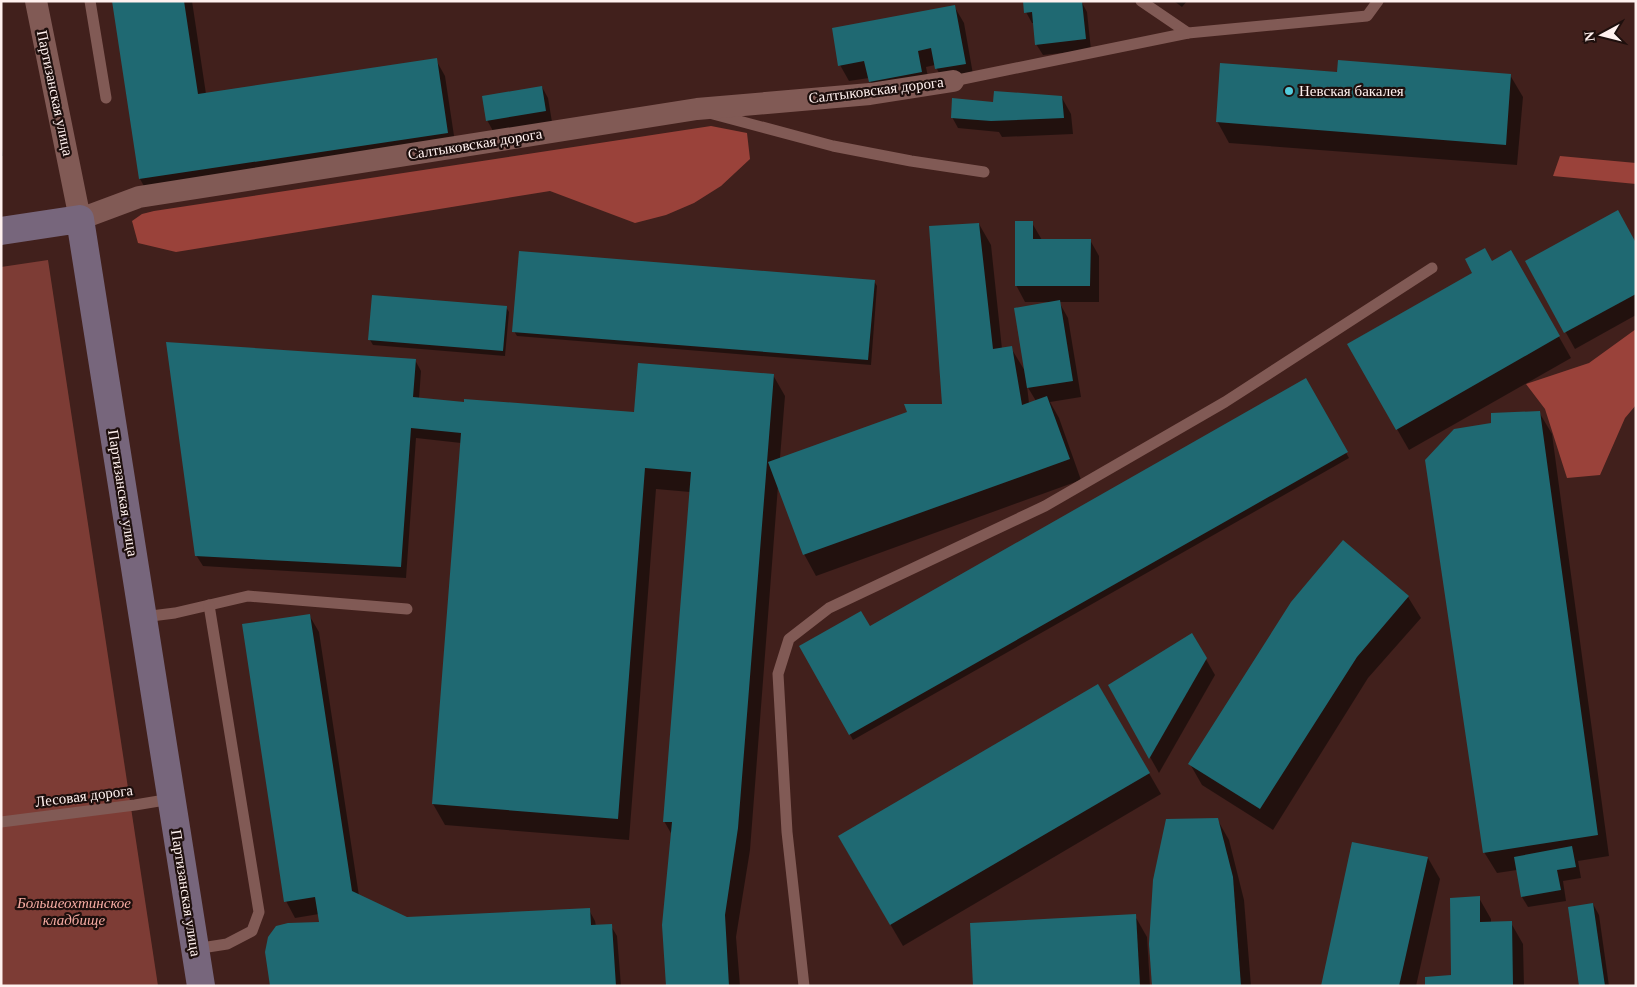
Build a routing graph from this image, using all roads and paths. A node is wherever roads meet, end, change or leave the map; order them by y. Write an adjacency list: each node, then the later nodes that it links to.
1 (36, 1): 10 (street, Партизанская улица)
2 (90, 1): 7 (lane)
3 (1141, 1): 5 (lane)
4 (1378, 1): 5 (lane)
5 (1188, 33): 6 (lane)
6 (953, 80): 8 (street, Салтыковская дорога)
7 (106, 98)
8 (697, 110): 9 (lane); 10 (street, Салтыковская дорога)
9 (984, 172)
10 (80, 219): 11 (street, Салтыковская дорога); 15 (street, Партизанская улица)
11 (1, 231)
12 (1432, 268): 20 (lane)
13 (209, 605): 14 (lane); 15 (lane); 18 (lane)
14 (407, 609)
15 (143, 617): 16 (street, Партизанская улица)
16 (171, 798): 17 (lane, Лесовая дорога); 18 (street, Партизанская улица)
17 (1, 822)
18 (195, 949): 19 (street, Партизанская улица)
19 (201, 986)
20 (804, 986)

